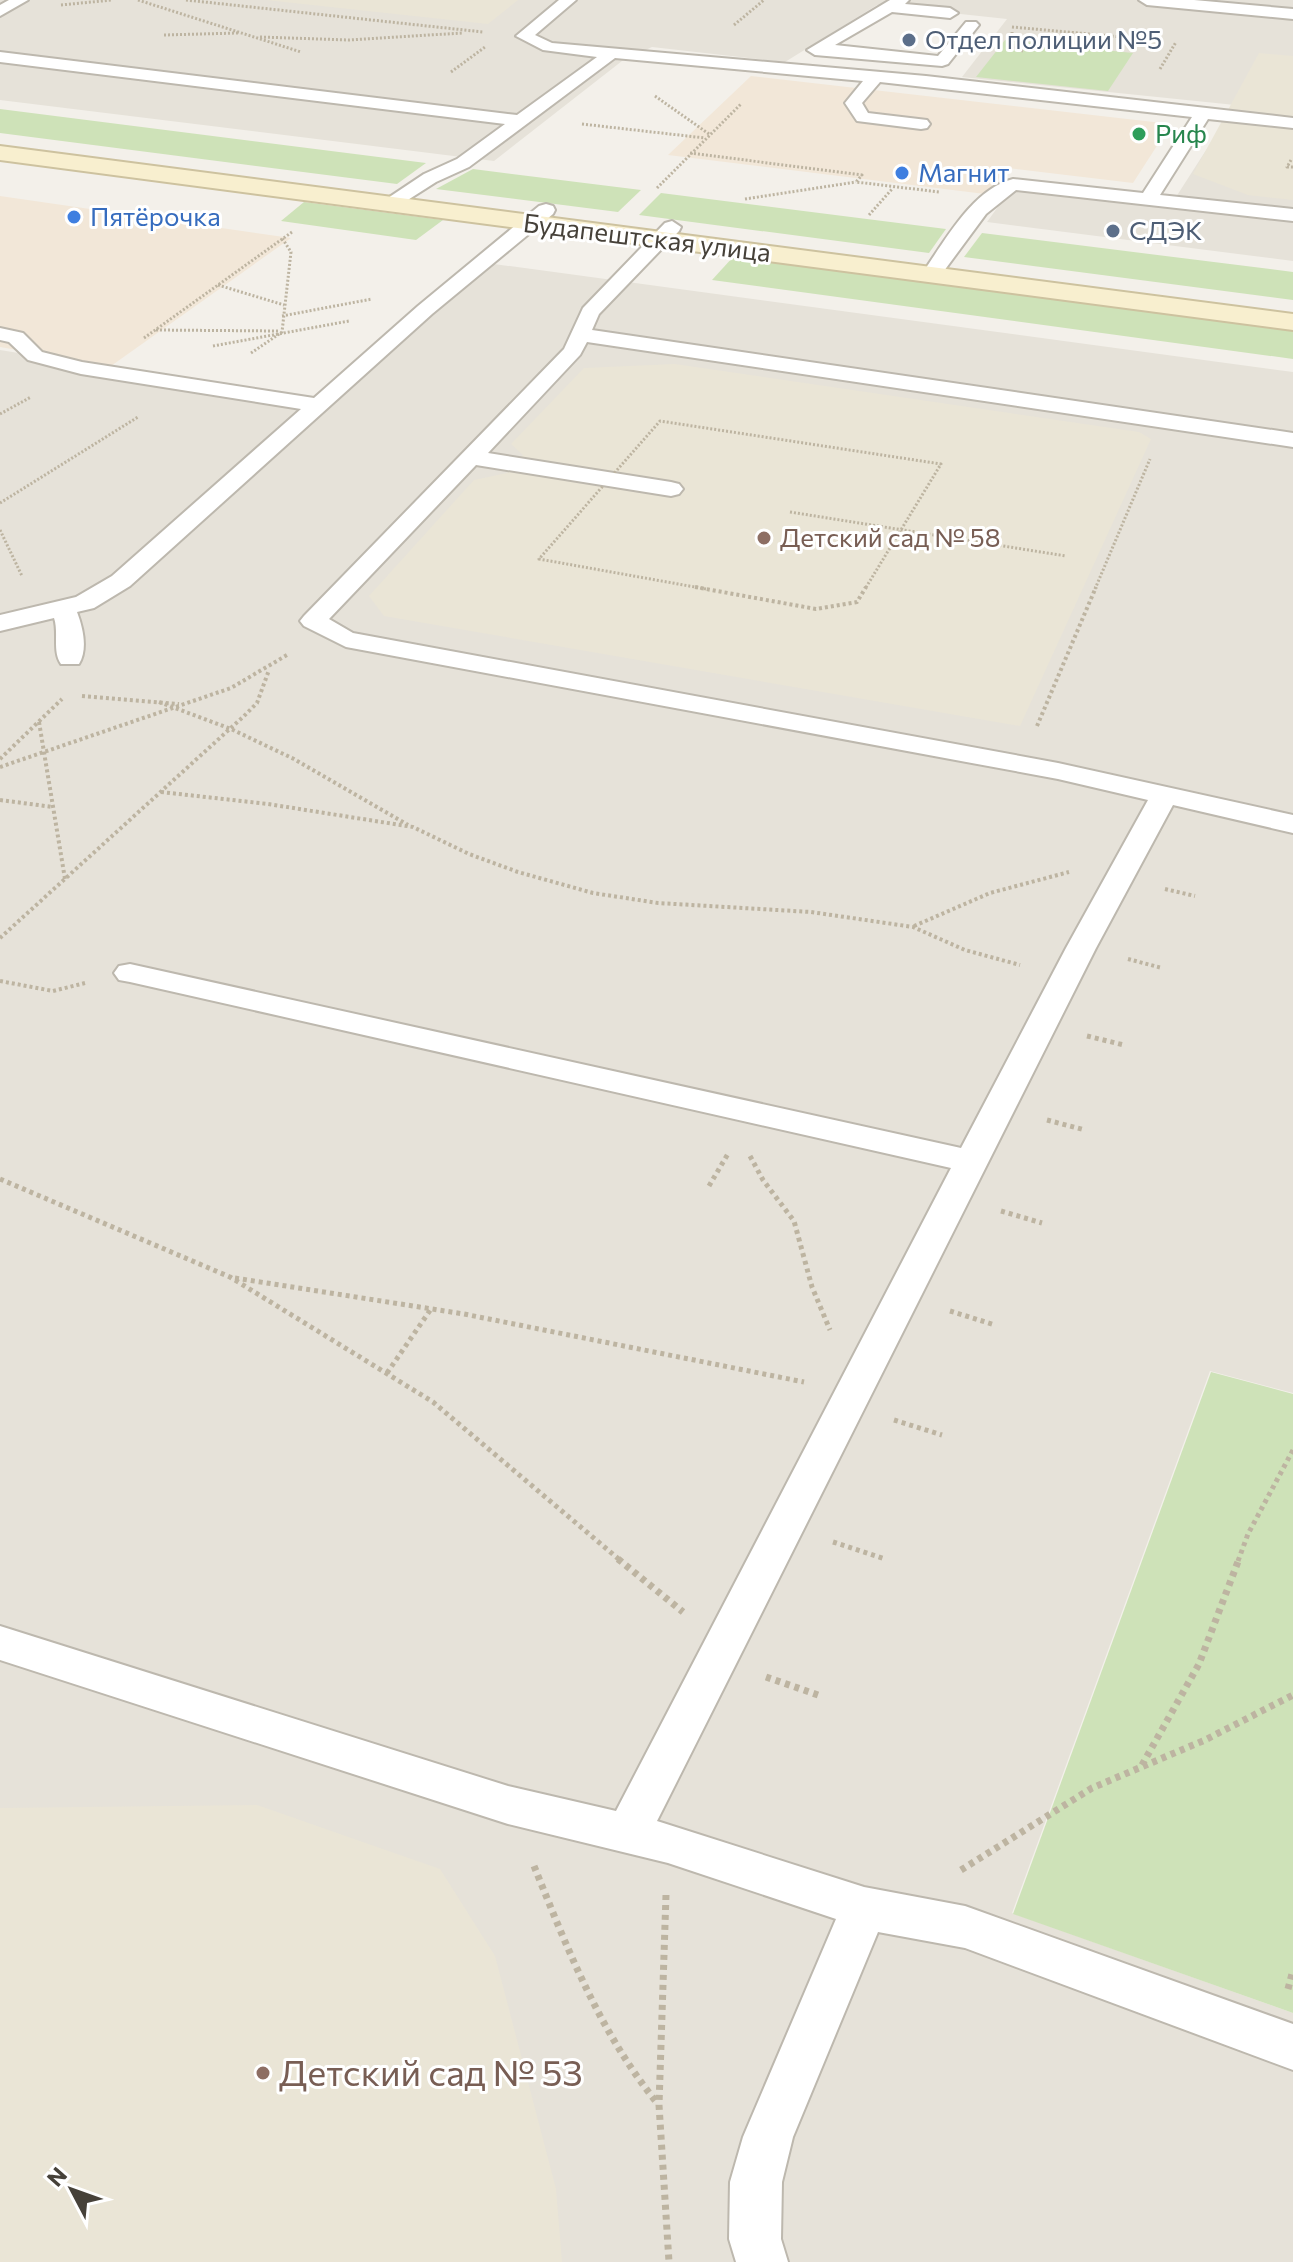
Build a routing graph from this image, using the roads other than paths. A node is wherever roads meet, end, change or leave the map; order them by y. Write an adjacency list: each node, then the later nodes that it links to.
1 (568, 0): 8 (lane)
2 (1147, 0): 5 (lane)
3 (895, 3): 4 (lane); 7 (lane)
4 (950, 13)
5 (1293, 14)
6 (971, 25): 7 (lane)
7 (818, 48): 10 (lane)
8 (611, 54): 10 (lane); 13 (lane)
9 (0, 57): 13 (lane)
10 (788, 69): 11 (lane)
11 (874, 79): 12 (lane); 15 (lane)
12 (1203, 113): 14 (lane); 18 (lane)
13 (520, 119): 19 (lane)
14 (1293, 123)
15 (921, 124)
16 (0, 139): 19 (street, Будапештская улица)
17 (0, 153): 19 (street, Будапештская улица)
18 (1149, 197): 20 (lane); 23 (lane)
19 (400, 198): 21 (street, Будапештская улица)
20 (1293, 215)
21 (540, 216): 22 (street, Будапештская улица); 28 (lane)
22 (666, 233): 23 (street, Будапештская улица); 27 (lane)
23 (936, 268): 24 (street, Будапештская улица); 25 (street, Будапештская улица)
24 (1293, 307)
25 (1293, 322)
26 (0, 334): 28 (lane)
27 (582, 335): 29 (lane); 30 (lane)
28 (319, 405): 32 (lane)
29 (1293, 440)
30 (471, 457): 31 (lane); 35 (lane)
31 (671, 489)
32 (63, 609): 33 (lane); 34 (lane)
33 (0, 623)
34 (70, 658)
35 (1165, 794): 36 (lane); 38 (lane)
36 (1293, 824)
37 (130, 973): 38 (lane)
38 (973, 1162): 40 (lane)
39 (4, 1651): 40 (lane)
40 (648, 1839): 41 (lane)
41 (887, 1912): 42 (lane); 43 (lane)
42 (1293, 2047)
43 (762, 2262)

